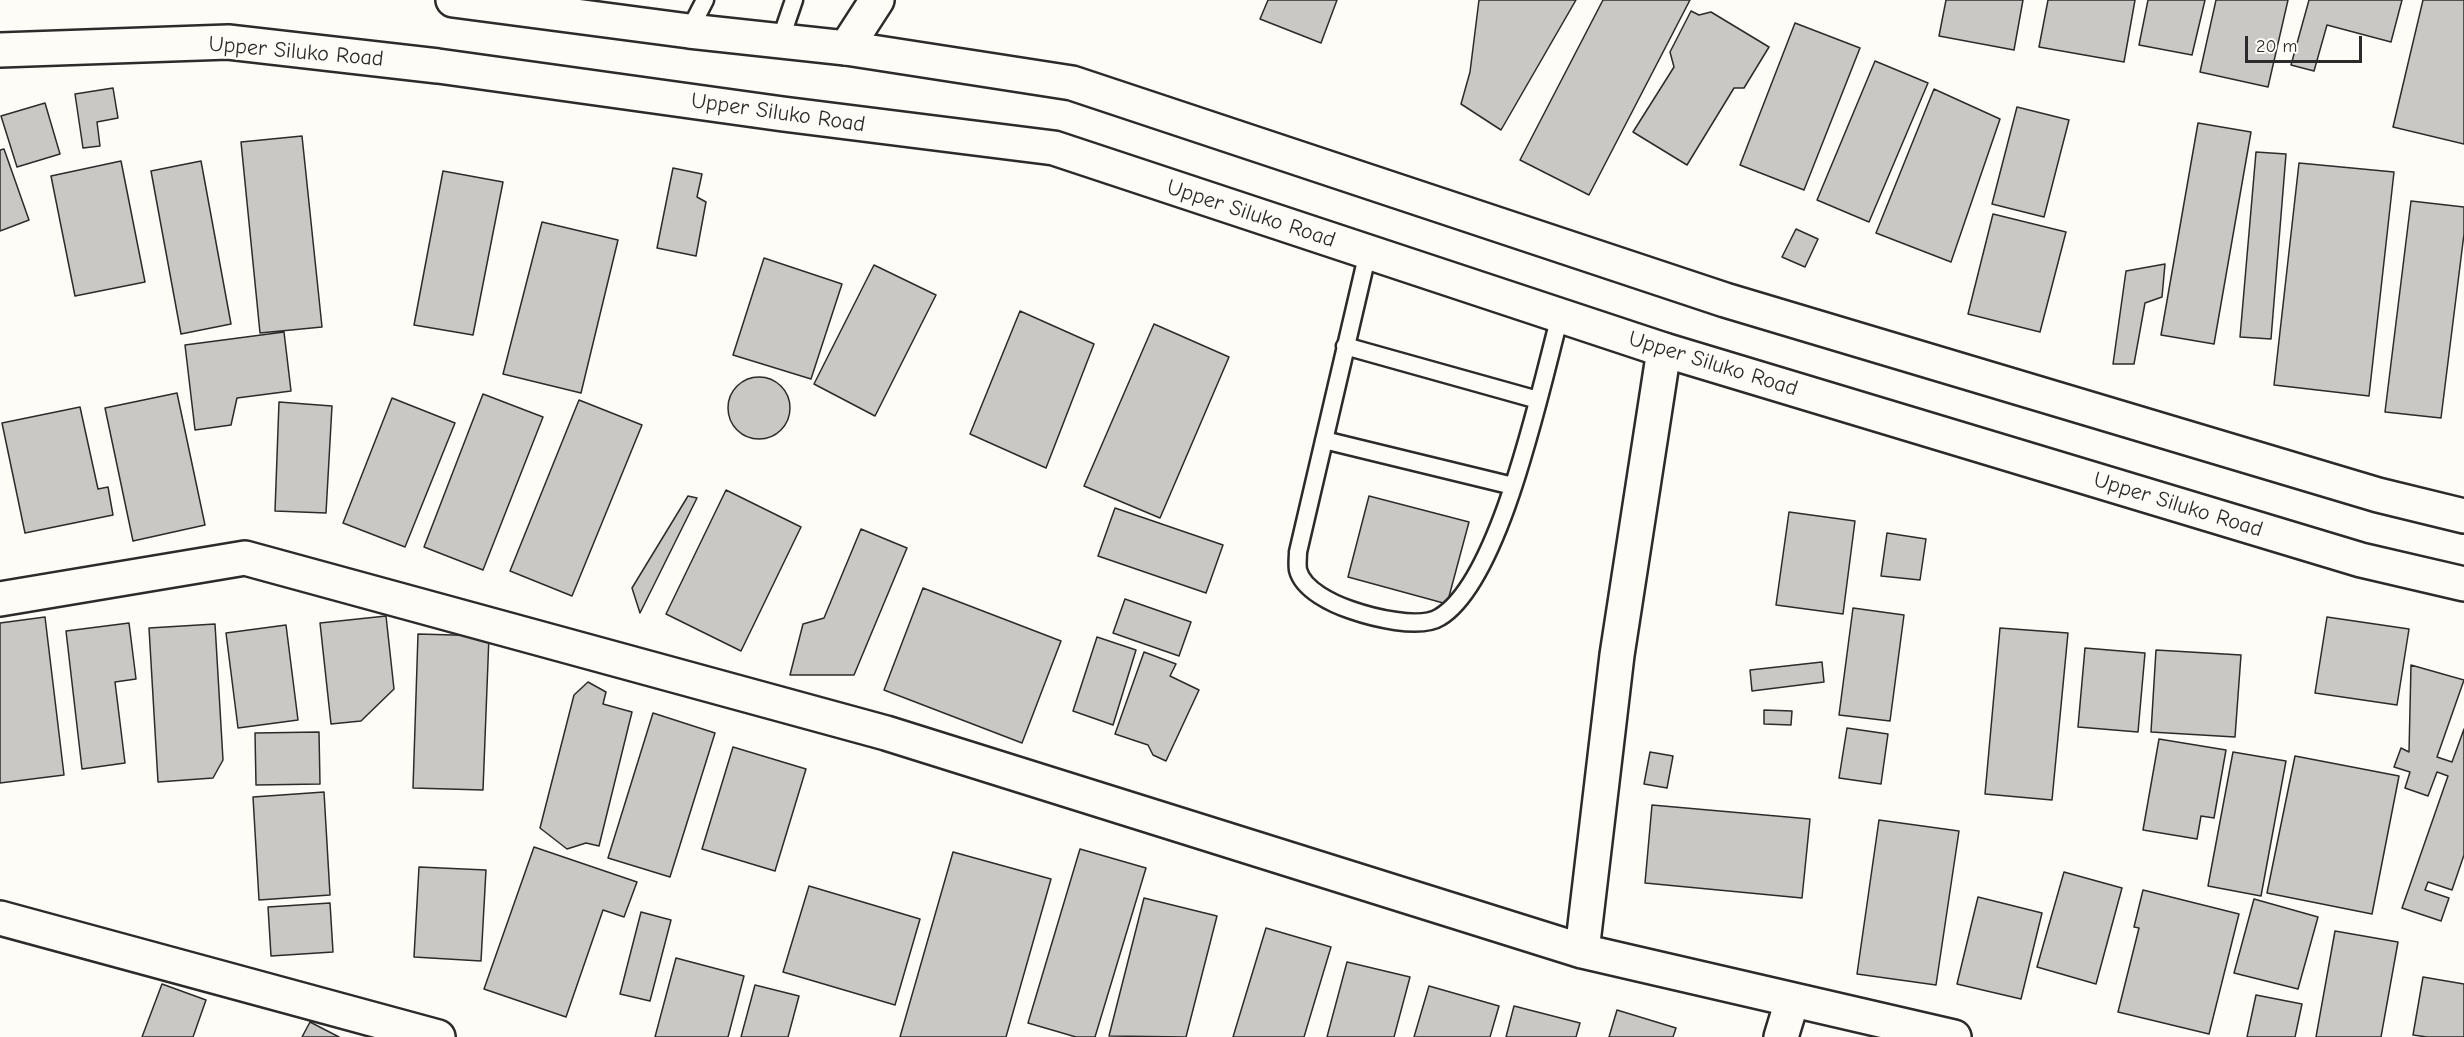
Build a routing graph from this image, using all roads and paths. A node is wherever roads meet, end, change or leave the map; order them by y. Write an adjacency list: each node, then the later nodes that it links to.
1 (453, 0): 5 (main road)
2 (705, 0): 5 (lane)
3 (794, 0): 6 (lane)
4 (877, 0): 7 (main road)
5 (689, 31): 6 (main road)
6 (780, 41): 7 (main road)
7 (846, 48): 16 (main road)
8 (0, 49): 9 (main road, Upper Siluko Road)
9 (1368, 252): 10 (main road, Upper Siluko Road); 11 (lane)
10 (1560, 316): 12 (main road, Upper Siluko Road); 13 (lane)
11 (1345, 346): 13 (lane); 14 (lane)
12 (1664, 350): 17 (main road, Upper Siluko Road); 20 (main road)
13 (1538, 400): 15 (lane)
14 (1324, 440): 15 (lane); 15 (lane)
15 (1514, 486)
16 (2464, 516)
17 (2464, 584)
18 (0, 599): 20 (main road)
19 (0, 918): 22 (main road)
20 (1582, 951): 21 (main road)
21 (1792, 1001): 23 (main road); 24 (main road)
22 (438, 1037)
23 (1781, 1037)
24 (1954, 1037)

